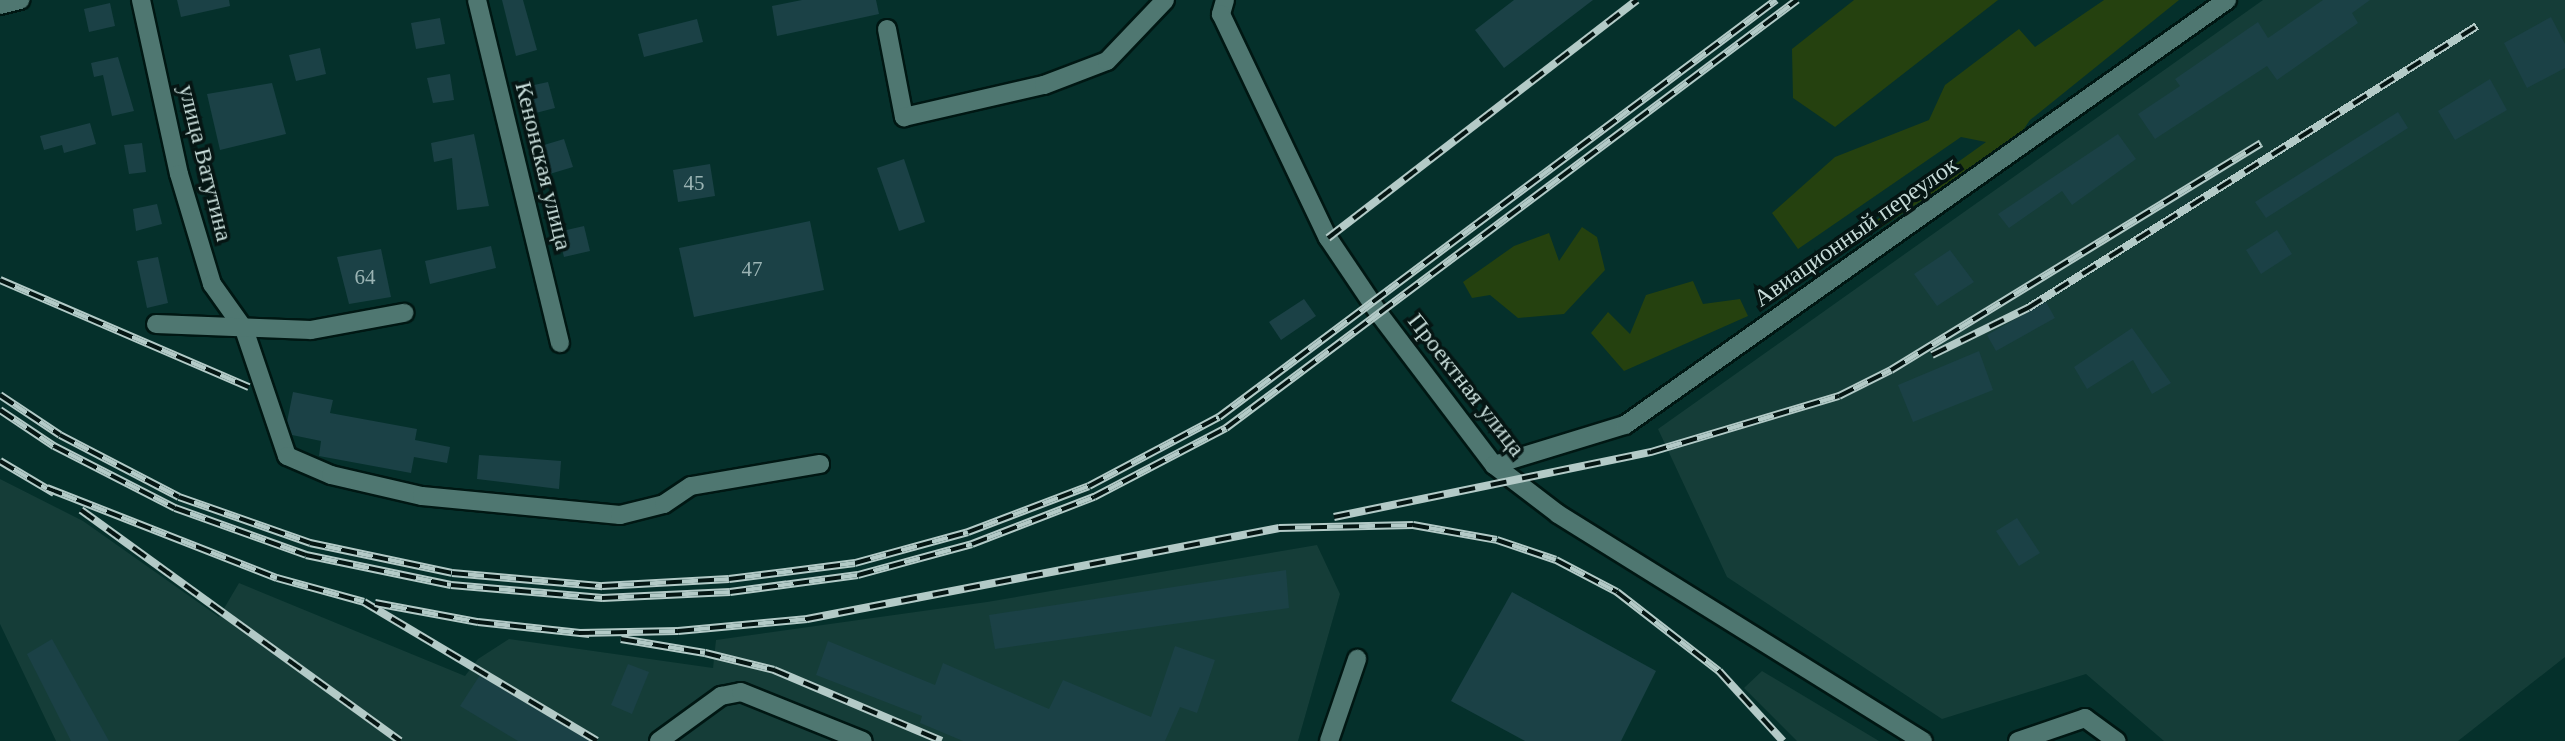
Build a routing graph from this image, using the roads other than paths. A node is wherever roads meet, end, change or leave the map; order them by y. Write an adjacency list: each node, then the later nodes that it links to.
1 (20, 0): 6 (street)
2 (141, 0): 11 (street, улица Ватутина)
3 (477, 0): 12 (street, Кенонская улица)
4 (1165, 0): 8 (street)
5 (2227, 0): 14 (street, Авиационный переулок)
6 (0, 5)
7 (1219, 5): 14 (street, Проектная улица)
8 (887, 29)
9 (404, 313): 11 (street)
10 (156, 324): 11 (street)
11 (244, 329): 13 (street, улица Ватутина)
12 (560, 344)
13 (820, 464)
14 (1494, 465): 19 (street, Проектная улица)
15 (1357, 659): 18 (street)
16 (659, 741): 17 (street)
17 (863, 741)
18 (1329, 741)
19 (1923, 741)
20 (2018, 741): 21 (street)
21 (2117, 741)

